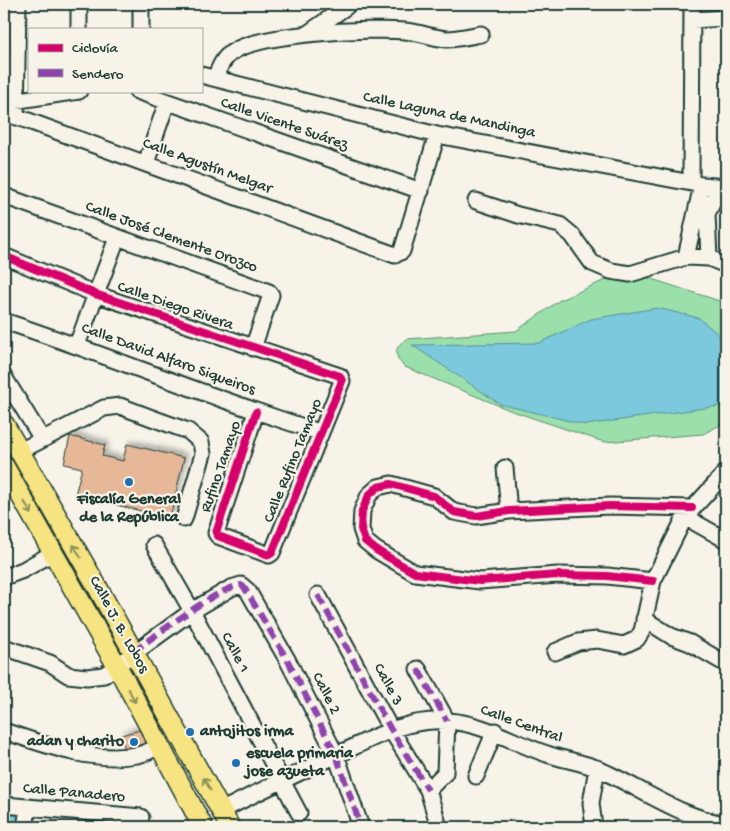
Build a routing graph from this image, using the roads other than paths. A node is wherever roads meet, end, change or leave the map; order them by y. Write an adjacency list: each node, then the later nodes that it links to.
1 (18, 4): 15 (street)
2 (79, 4): 8 (street)
3 (141, 4): 9 (street)
4 (692, 4): 7 (street)
5 (347, 6): 11 (street)
6 (726, 18): 7 (street)
7 (692, 20): 20 (street)
8 (79, 28)
9 (141, 28)
10 (481, 34): 11 (street)
11 (306, 35): 12 (street)
12 (208, 77): 18 (street, Calle Laguna de Mandinga)
13 (73, 92): 15 (street)
14 (140, 92): 16 (street, Calle Vicente Suárez)
15 (10, 101): 17 (street)
16 (167, 102): 19 (street); 22 (street, Calle Vicente Suárez)
17 (10, 115): 19 (street, Calle Agustín Melgar)
18 (438, 135): 20 (street, Calle Laguna de Mandinga); 22 (street)
19 (146, 163): 22 (street, Calle Agustín Melgar)
20 (697, 184): 21 (street); 25 (street)
21 (723, 187): 25 (street)
22 (420, 191)
23 (4, 196): 26 (street, Calle José Clemente Orozco)
24 (476, 201): 28 (street)
25 (701, 214): 28 (street); 29 (street)
26 (117, 238): 31 (street); 34 (street, Calle José Clemente Orozco)
27 (4, 256): 31 (street, Calle Diego Rivera)
28 (686, 257): 29 (street)
29 (709, 258): 30 (street)
30 (726, 265)
31 (95, 294): 33 (street); 34 (street, Calle Diego Rivera)
32 (4, 321): 33 (street, Calle David Alfaro Siqueiros)
33 (76, 345): 37 (street, Calle David Alfaro Siqueiros)
34 (253, 348): 35 (street, Calle Diego Rivera)
35 (340, 376): 39 (street, Calle Rufino Tamayo)
36 (4, 377): 40 (street)
37 (256, 412): 39 (street, Calle David Alfaro Siqueiros); 51 (street, Rufino Tamayo)
38 (4, 424): 41 (main road, Calle J. B. Lobos)
39 (319, 432): 51 (street, Calle Rufino Tamayo)
40 (42, 439): 41 (street); 47 (street)
41 (20, 451): 58 (main road, Calle J. B. Lobos, one-way to 41)
42 (4, 466): 50 (main road, Calle J. B. Lobos, one-way to 50)
43 (505, 468): 45 (street)
44 (726, 472): 46 (street)
45 (509, 511): 46 (street); 53 (street)
46 (689, 512): 48 (street); 53 (street)
47 (184, 519)
48 (726, 540)
49 (154, 545): 55 (street, Calle 1)
50 (53, 553): 52 (street); 61 (main road, Calle J. B. Lobos)
51 (269, 555)
52 (4, 577)
53 (654, 581): 56 (street)
54 (318, 595): 64 (street, Calle 3)
55 (192, 610): 58 (street); 68 (street, Calle 2); 71 (street, Calle 1)
56 (644, 620): 59 (street); 60 (street)
57 (4, 647): 61 (street)
58 (133, 652): 61 (street); 77 (main road, Calle J. B. Lobos, one-way to 58)
59 (555, 652)
60 (726, 664)
61 (117, 666): 67 (main road, Calle J. B. Lobos, one-way to 67)
62 (418, 669): 63 (street)
63 (447, 721): 64 (street, Calle Central); 66 (street, Calle Central); 72 (street)
64 (390, 728): 68 (street, Calle Central); 72 (street, Calle 3)
65 (4, 731): 67 (street)
66 (495, 731): 69 (street, Calle Central); 70 (street)
67 (158, 747): 80 (main road, Calle J. B. Lobos)
68 (336, 755): 71 (street, Calle Central); 81 (street, Calle 2)
69 (597, 768): 78 (street, Calle Central); 83 (street)
70 (476, 776)
71 (281, 780): 75 (street, Calle 1); 77 (street, Calle Central)
72 (428, 790): 82 (street, Calle 3)
73 (4, 805): 74 (street, Calle Panadero)
74 (28, 809): 76 (street, Calle Panadero); 79 (street)
75 (300, 813)
76 (141, 817)
77 (226, 819)
78 (726, 824)
79 (25, 827)
80 (203, 827)
81 (361, 827)
82 (439, 827)
83 (594, 827)

